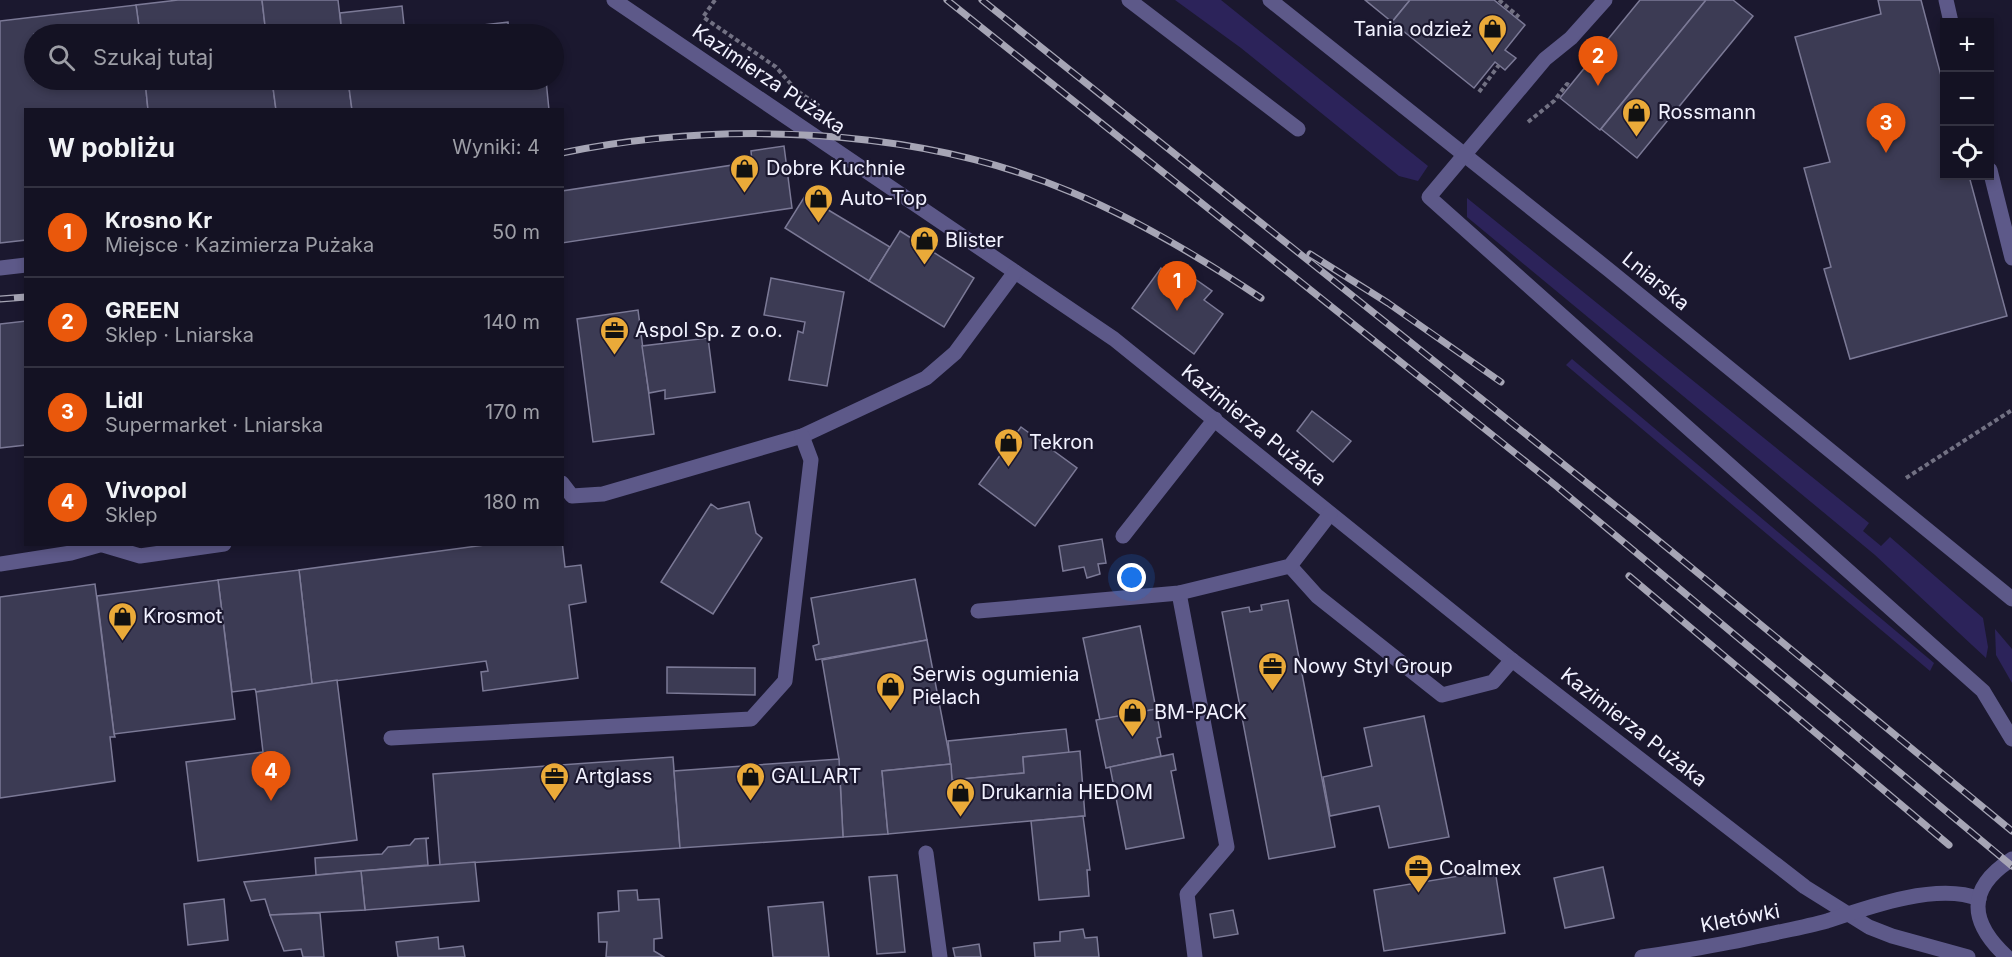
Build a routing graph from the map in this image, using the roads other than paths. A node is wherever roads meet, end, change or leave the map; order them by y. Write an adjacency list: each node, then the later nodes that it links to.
1 (614, 0): 13 (street, Kazimierza Pużaka)
2 (1129, 0): 7 (street)
3 (1270, 0): 8 (street, Lniarska)
4 (1605, 0): 8 (street)
5 (1946, 0): 6 (street)
6 (1951, 18)
7 (1298, 129)
8 (1465, 155): 25 (street, Lniarska); 29 (street)
9 (1992, 180): 10 (street)
10 (2012, 258)
11 (24, 265): 12 (street)
12 (0, 268)
13 (1015, 272): 14 (street, Kazimierza Pużaka); 15 (street)
14 (1215, 419): 17 (street, Kazimierza Pużaka); 18 (street)
15 (802, 436): 16 (street); 28 (street)
16 (567, 496)
17 (1330, 514): 23 (street); 27 (street, Kazimierza Pużaka)
18 (1123, 536)
19 (98, 546): 22 (street)
20 (106, 546): 21 (street)
21 (210, 546)
22 (0, 564)
23 (1290, 566): 24 (street); 27 (street)
24 (1179, 593): 26 (street); 36 (street)
25 (2012, 599)
26 (978, 611)
27 (1512, 660): 33 (street, Kazimierza Pużaka)
28 (391, 738)
29 (2012, 740)
30 (926, 853): 35 (street)
31 (2012, 858): 32 (street)
32 (1979, 899): 33 (street, Kletówki); 39 (street)
33 (1845, 913): 34 (street, Kletówki); 38 (street, Kazimierza Pużaka)
34 (1706, 952): 37 (street, Kletówki)
35 (940, 957)
36 (1195, 957)
37 (1642, 957)
38 (1968, 957)
39 (2007, 957)

